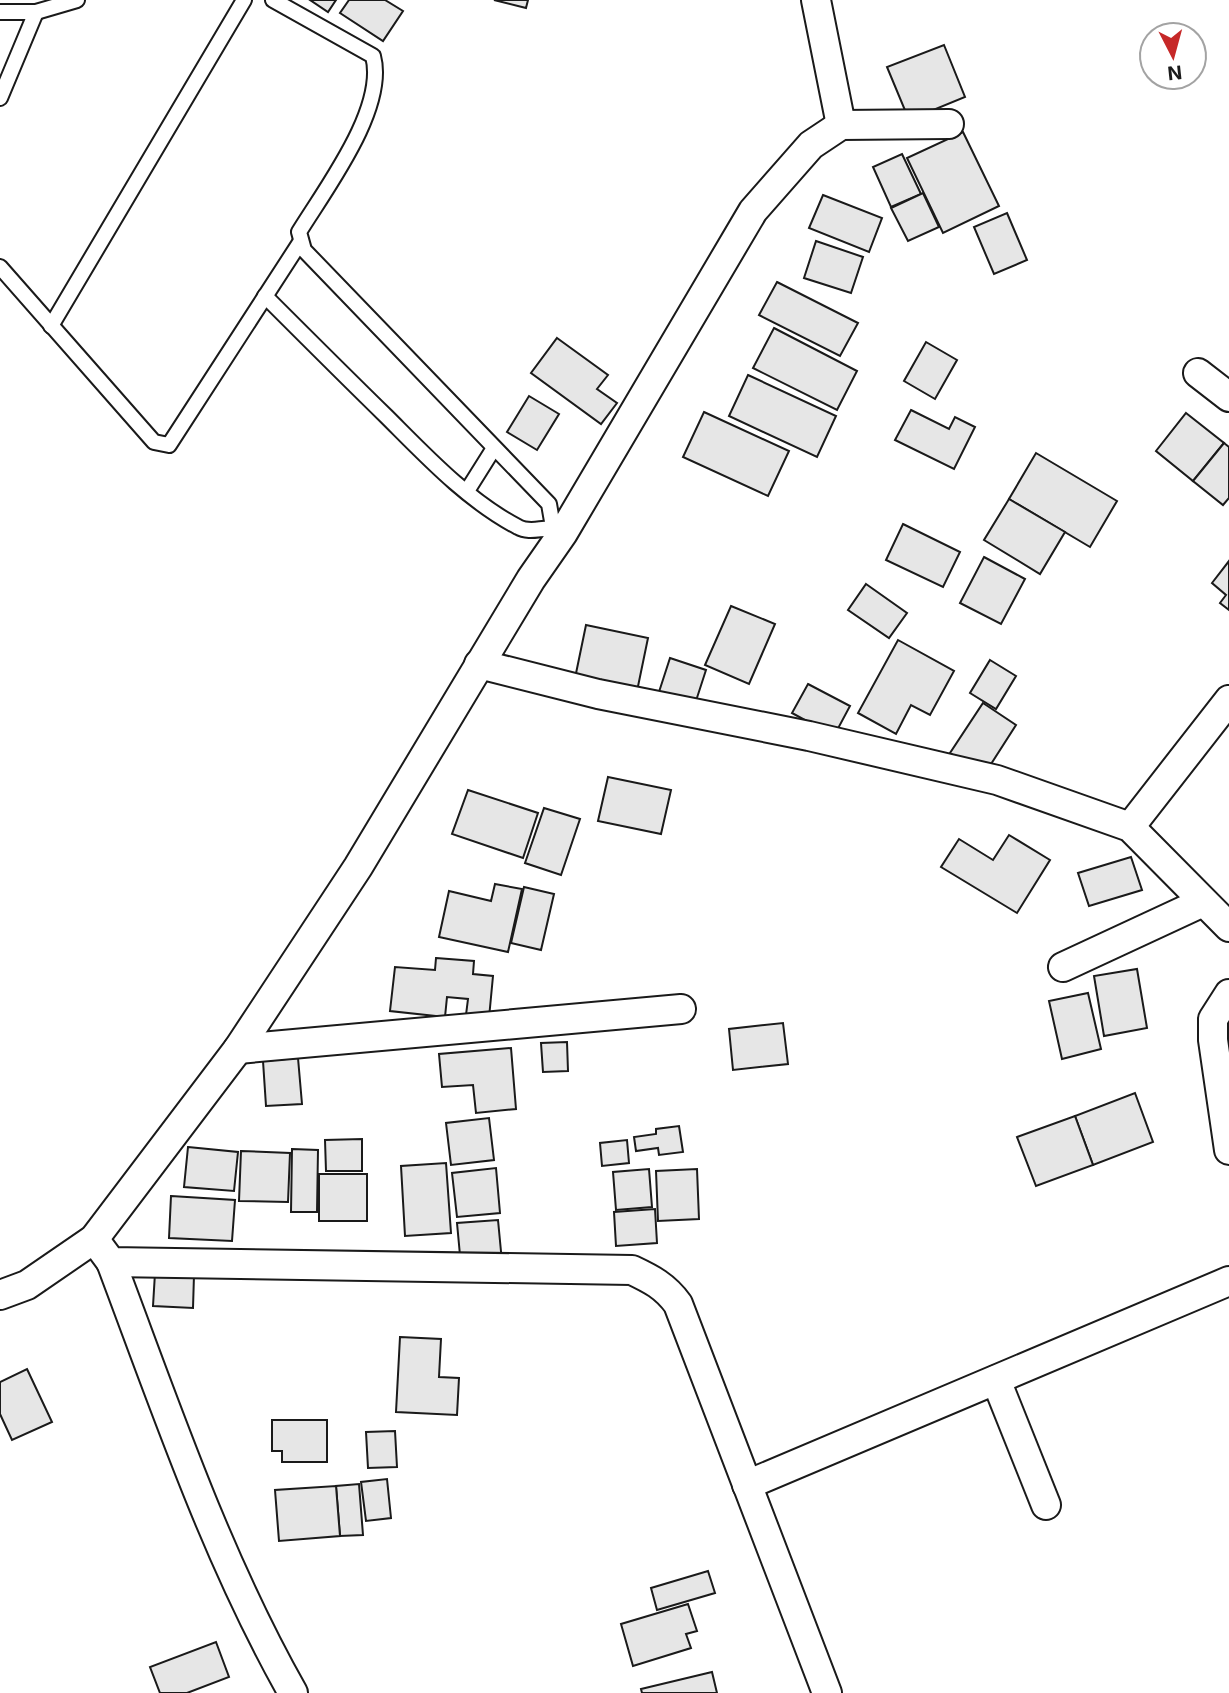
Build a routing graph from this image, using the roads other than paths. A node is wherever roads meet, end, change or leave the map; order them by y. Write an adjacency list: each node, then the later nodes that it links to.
1 (77, 0): 6 (lane)
2 (244, 0): 13 (lane)
3 (273, 0): 10 (lane)
4 (816, 0): 9 (street)
5 (0, 12): 6 (lane)
6 (36, 12): 7 (lane)
7 (0, 98)
8 (949, 124): 9 (street)
9 (841, 125): 18 (street)
10 (301, 241): 12 (lane); 16 (lane)
11 (0, 267): 13 (lane)
12 (265, 296): 13 (lane); 17 (lane)
13 (51, 326)
14 (1198, 373): 15 (street)
15 (1229, 397)
16 (494, 447): 17 (lane); 18 (lane)
17 (467, 491): 18 (lane)
18 (558, 530): 19 (street)
19 (480, 664): 21 (street); 27 (street)
20 (1229, 700): 21 (street)
21 (1130, 827): 22 (street)
22 (1203, 902): 23 (street); 24 (street)
23 (1229, 927)
24 (1062, 967)
25 (1229, 995): 28 (street)
26 (681, 1009): 27 (street)
27 (239, 1049): 29 (street)
28 (1229, 1150)
29 (94, 1239): 30 (street); 32 (street)
30 (111, 1262): 34 (street); 36 (street)
31 (1229, 1281): 33 (street)
32 (0, 1295)
33 (996, 1380): 34 (street); 35 (street)
34 (747, 1485): 37 (street)
35 (1046, 1505)
36 (293, 1693)
37 (827, 1693)

